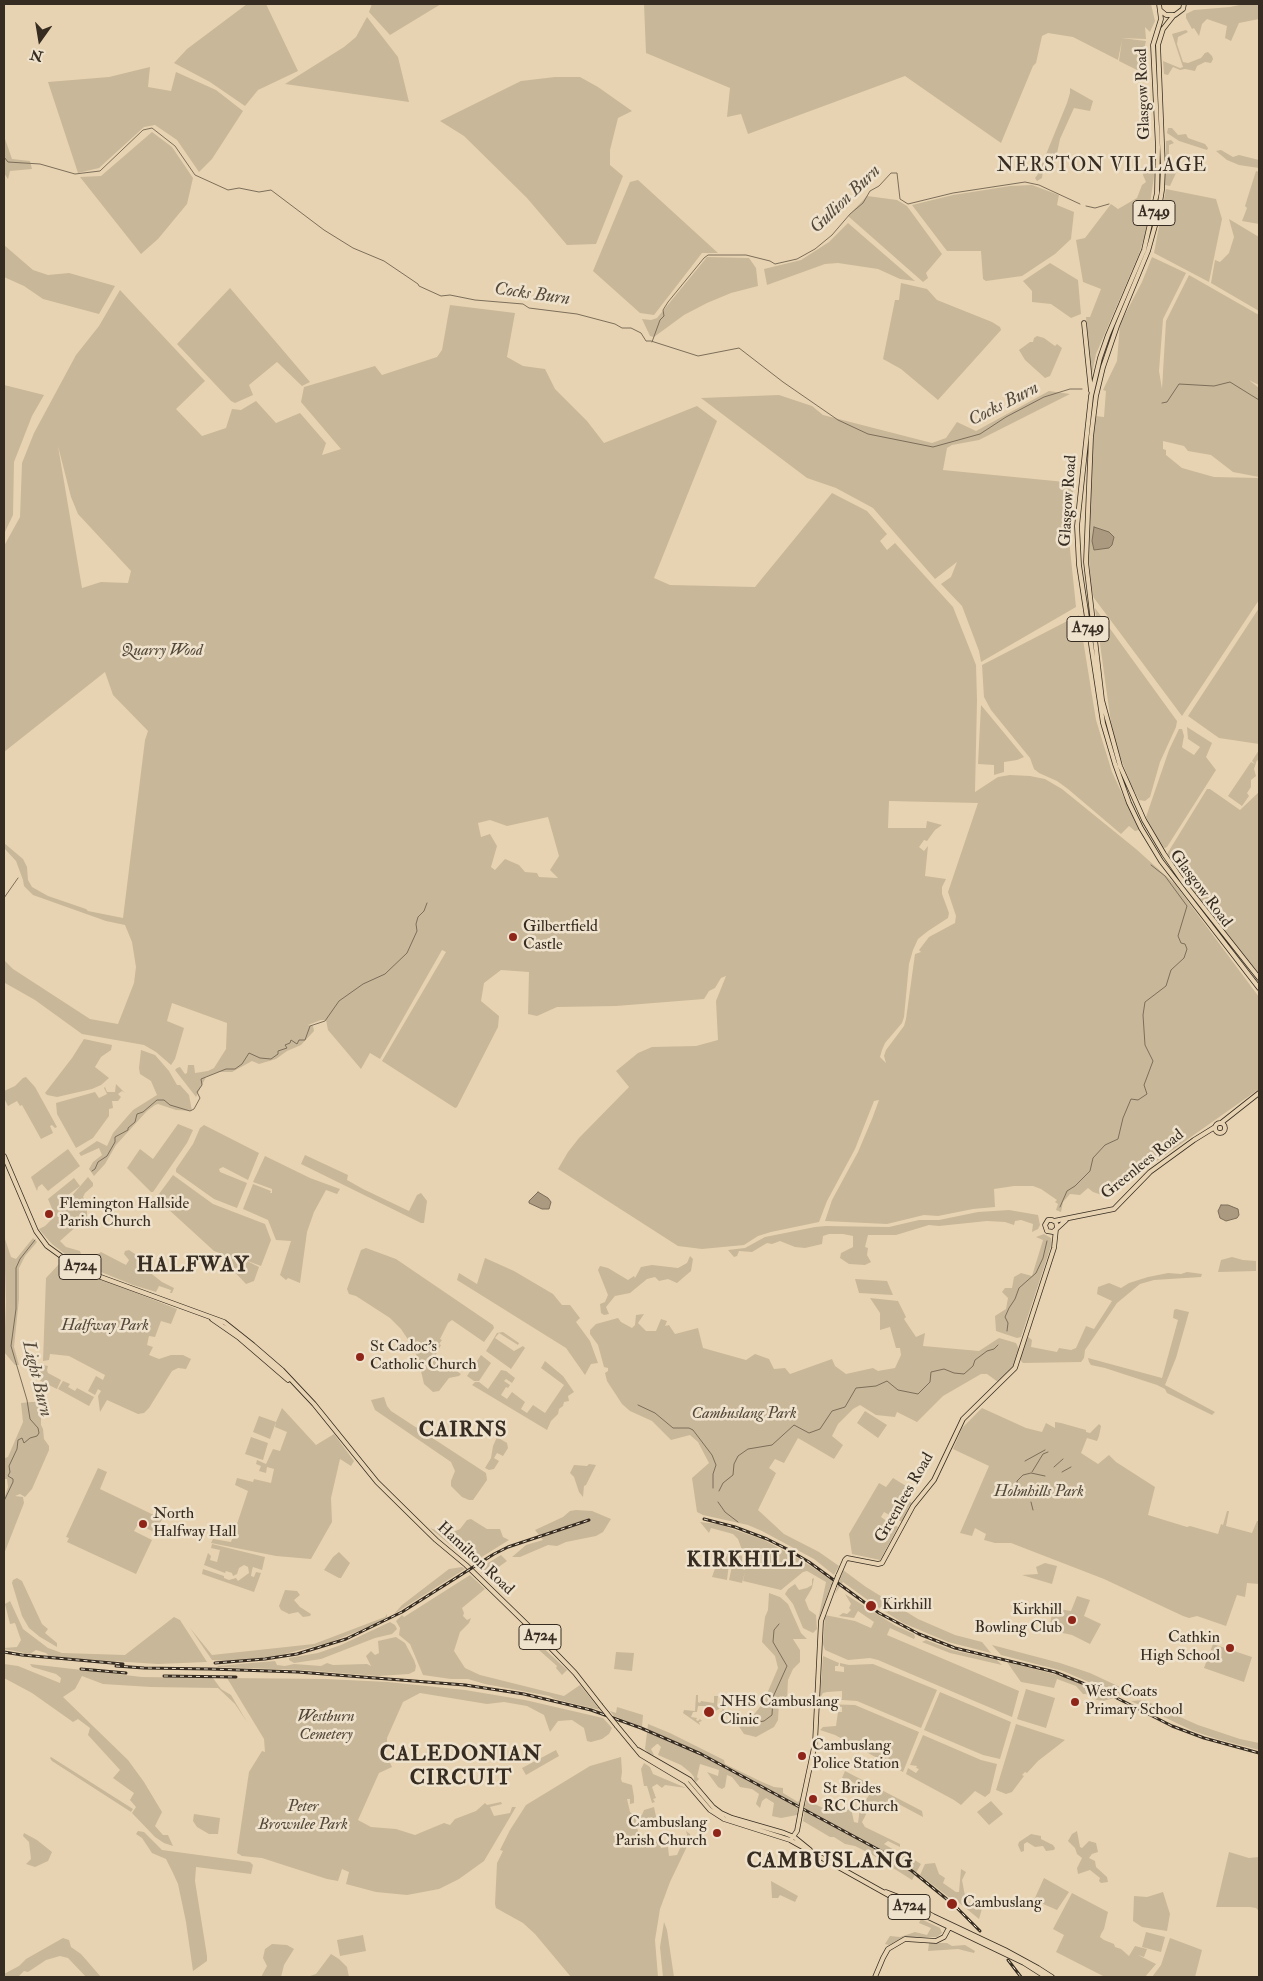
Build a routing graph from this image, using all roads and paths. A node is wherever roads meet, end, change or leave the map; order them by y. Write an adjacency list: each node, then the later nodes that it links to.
1 (1184, 4): 3 (main road, A749)
2 (1158, 7): 3 (main road, A749); 4 (main road, Glasgow Road / A749)
3 (1174, 15): 4 (main road, Glasgow Road / A749)
4 (1157, 37): 6 (main road, Glasgow Road / A749); 7 (main road, Glasgow Road / A749)
5 (1084, 323): 6 (main road)
6 (1091, 396): 8 (main road, Glasgow Road / A749)
7 (1259, 978)
8 (1259, 988)
9 (1259, 1093): 10 (main road)
10 (1230, 1117): 11 (main road); 13 (main road)
11 (1220, 1123): 12 (main road, Greenlees Road); 13 (main road)
12 (1216, 1127): 14 (main road); 15 (main road, Greenlees Road)
13 (1225, 1127): 14 (main road)
14 (1218, 1132): 15 (main road, Greenlees Road)
15 (1206, 1134): 17 (main road, Greenlees Road)
16 (4, 1156): 22 (main road, Hamilton Road / A724, bridge)
17 (1066, 1220): 18 (main road, Greenlees Road); 19 (main road, Greenlees Road)
18 (1054, 1221): 19 (main road); 20 (main road)
19 (1057, 1228): 20 (main road); 21 (main road, Greenlees Road)
20 (1051, 1232): 21 (main road)
21 (1055, 1240): 22 (main road, Greenlees Road, bridge)
22 (792, 1838): 23 (main road, A724)
23 (950, 1925): 24 (main road, A724); 25 (main road)
24 (1045, 1975): 26 (main road, A724)
25 (875, 1977)
26 (1052, 1977)

